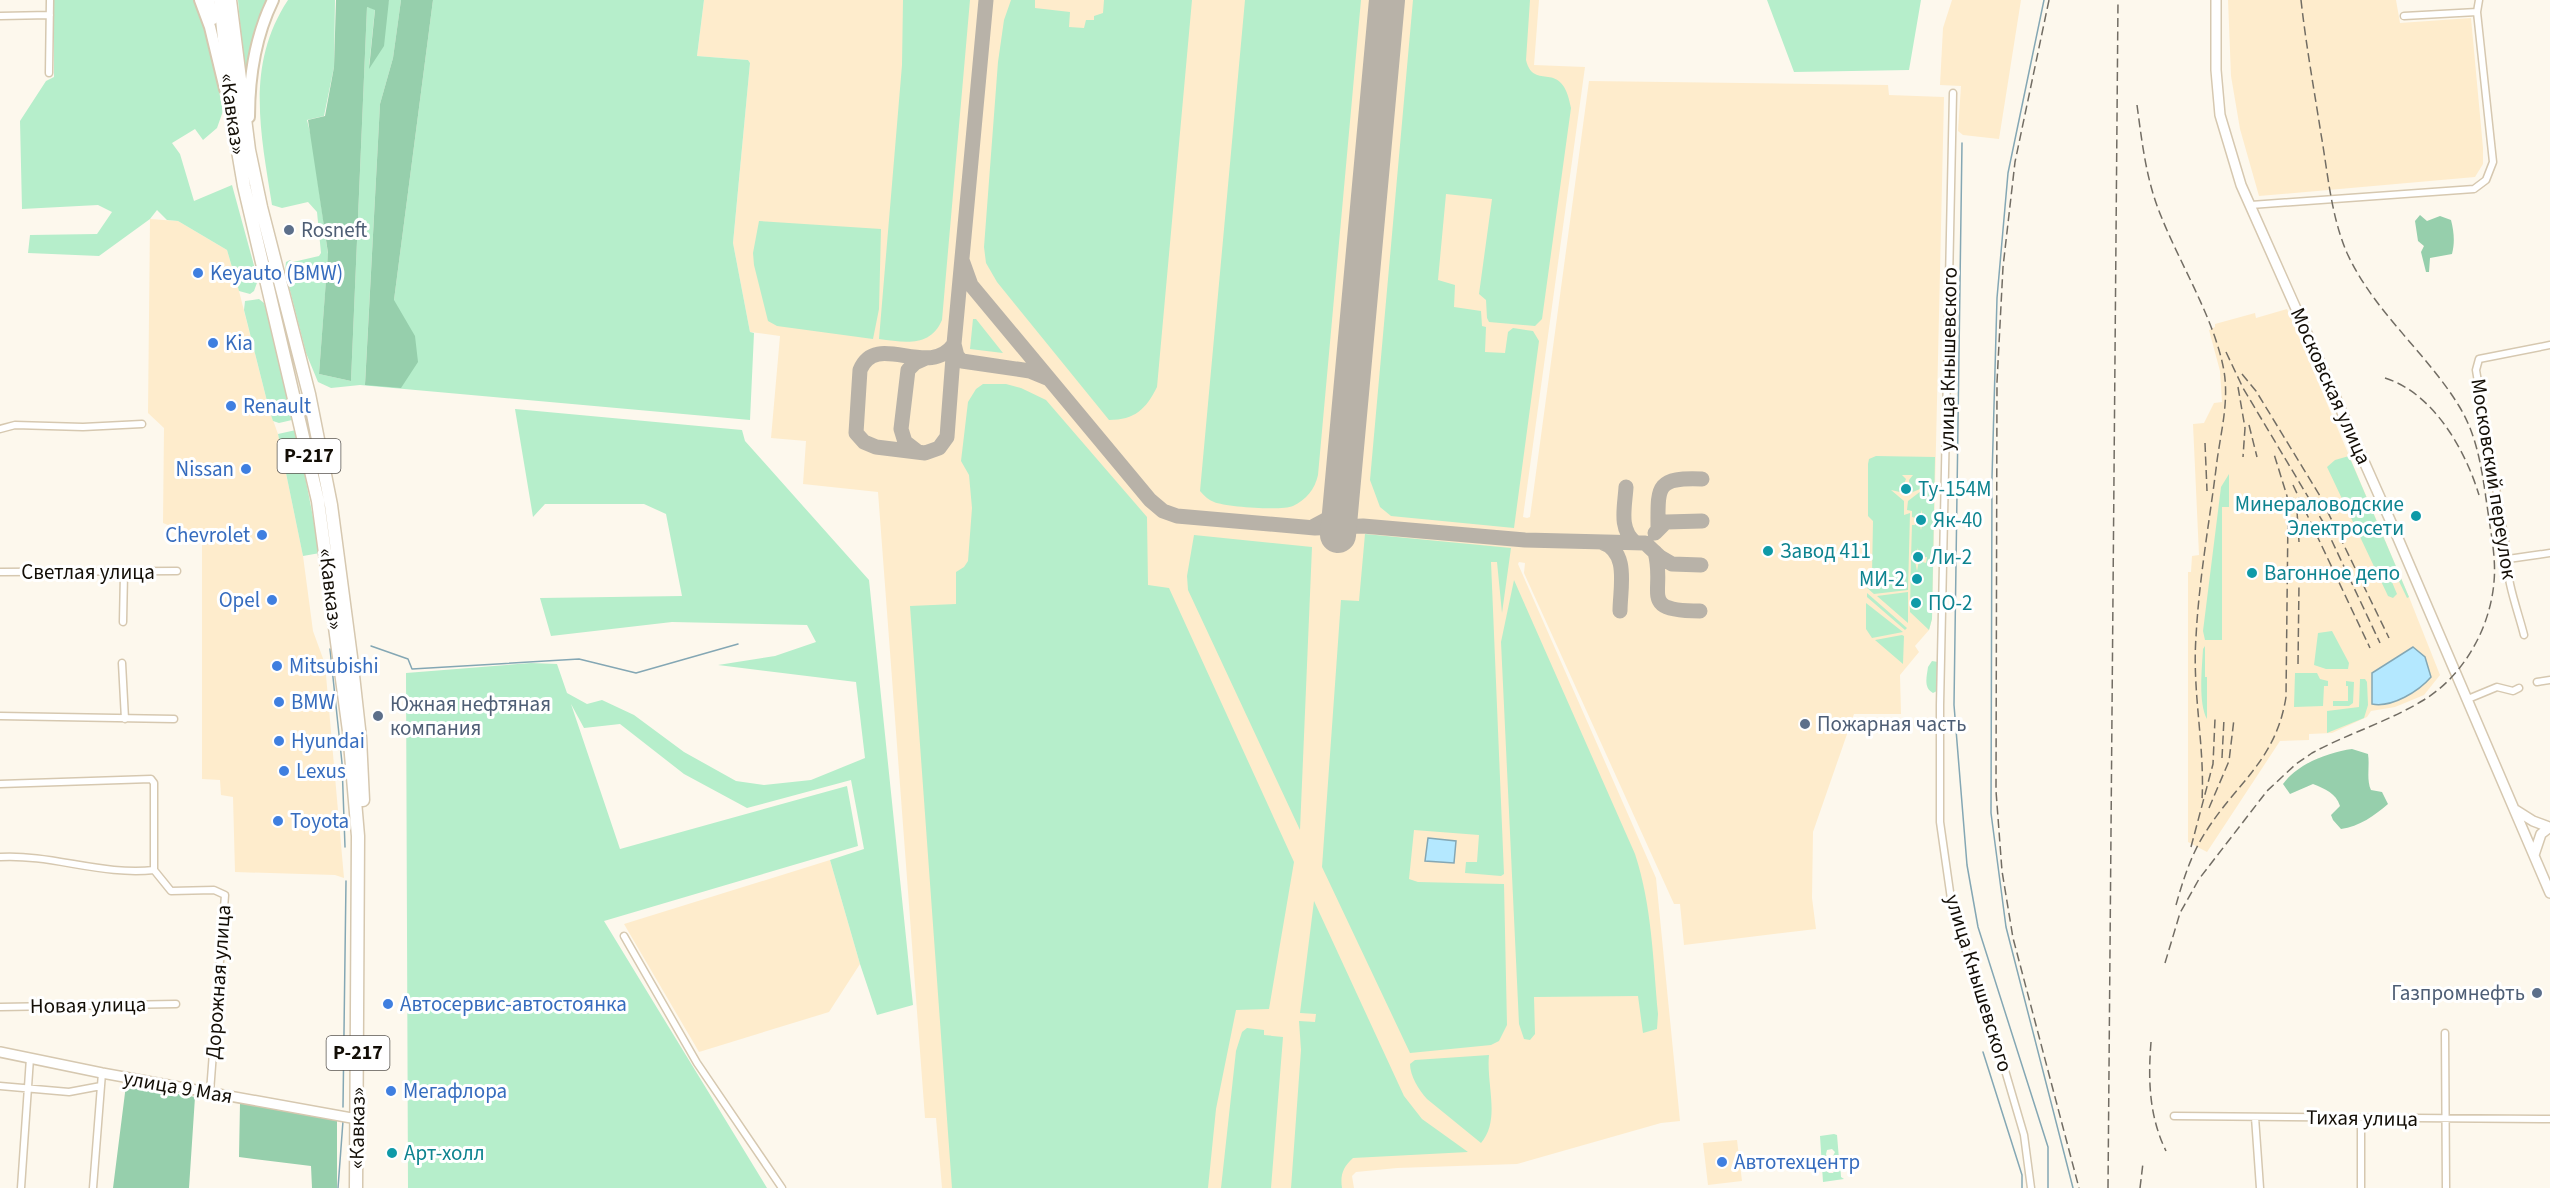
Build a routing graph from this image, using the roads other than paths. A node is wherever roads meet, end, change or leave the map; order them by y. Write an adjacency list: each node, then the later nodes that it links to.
1 (50, 0): 10 (street)
2 (200, 0): 15 (main road)
3 (209, 0): 15 (main road)
4 (220, 0): 15 (highway, «Кавказ» / Р-217)
5 (230, 0): 16 (highway, «Кавказ» / Р-217)
6 (273, 0): 16 (main road)
7 (2216, 0): 17 (street, Московская улица)
8 (2479, 0): 9 (street)
9 (2478, 12): 12 (street); 17 (street)
10 (50, 15): 11 (street); 13 (street)
11 (0, 16)
12 (2404, 16)
13 (50, 73)
14 (1953, 93): 71 (street, улица Кнышевского)
15 (232, 116): 19 (highway, «Кавказ» / Р-217)
16 (256, 183): 18 (highway, «Кавказ» / Р-217)
17 (2251, 205): 36 (street, Московская улица)
18 (282, 292): 19 (highway); 23 (highway, «Кавказ» / Р-217)
19 (280, 334): 24 (highway, «Кавказ» / Р-217)
20 (2550, 345): 26 (street, Московский переулок)
21 (142, 424): 22 (street)
22 (0, 429)
23 (321, 455): 24 (highway); 69 (highway, «Кавказ» / Р-217)
24 (311, 466): 63 (highway, «Кавказ» / Р-217)
25 (2550, 553): 26 (street)
26 (2508, 559): 31 (street, Московский переулок)
27 (0, 572): 29 (street, Светлая улица)
28 (177, 572): 29 (street, Светлая улица)
29 (124, 573): 30 (street)
30 (123, 622)
31 (2524, 635)
32 (122, 663): 38 (street)
33 (2550, 680): 34 (street)
34 (2537, 682)
35 (2519, 688): 36 (street)
36 (2468, 699): 41 (street, Московская улица)
37 (0, 716): 38 (street)
38 (125, 719): 39 (street)
39 (174, 719)
40 (0, 784): 47 (street)
41 (2514, 809): 42 (street); 44 (street, Московская улица)
42 (2533, 821): 43 (street); 44 (street)
43 (2550, 827): 45 (street)
44 (2522, 828): 45 (street, Московская улица)
45 (2534, 855): 48 (street, Московская улица)
46 (0, 857): 47 (street)
47 (154, 870): 59 (street, Дорожная улица)
48 (2550, 893)
49 (624, 936): 70 (street)
50 (176, 1004): 51 (street, Новая улица)
51 (0, 1007)
52 (2445, 1033): 64 (street)
53 (0, 1052): 54 (street, улица 9 Мая)
54 (30, 1058): 55 (street, улица 9 Мая); 58 (street)
55 (102, 1073): 57 (street); 59 (street, улица 9 Мая)
56 (0, 1086): 58 (street)
57 (101, 1086): 58 (street); 67 (street)
58 (28, 1089): 66 (street)
59 (210, 1092): 63 (street, улица 9 Мая)
60 (2174, 1116): 61 (street, Тихая улица)
61 (2255, 1116): 62 (street, Тихая улица); 72 (street)
62 (2361, 1118): 64 (street, Тихая улица); 73 (street)
63 (357, 1119): 68 (highway, «Кавказ» / Р-217)
64 (2447, 1119): 65 (street, Тихая улица); 74 (street)
65 (2550, 1119)
66 (21, 1188)
67 (93, 1188)
68 (356, 1188)
69 (362, 1188)
70 (782, 1188)
71 (2031, 1188)
72 (2260, 1188)
73 (2361, 1188)
74 (2446, 1188)

